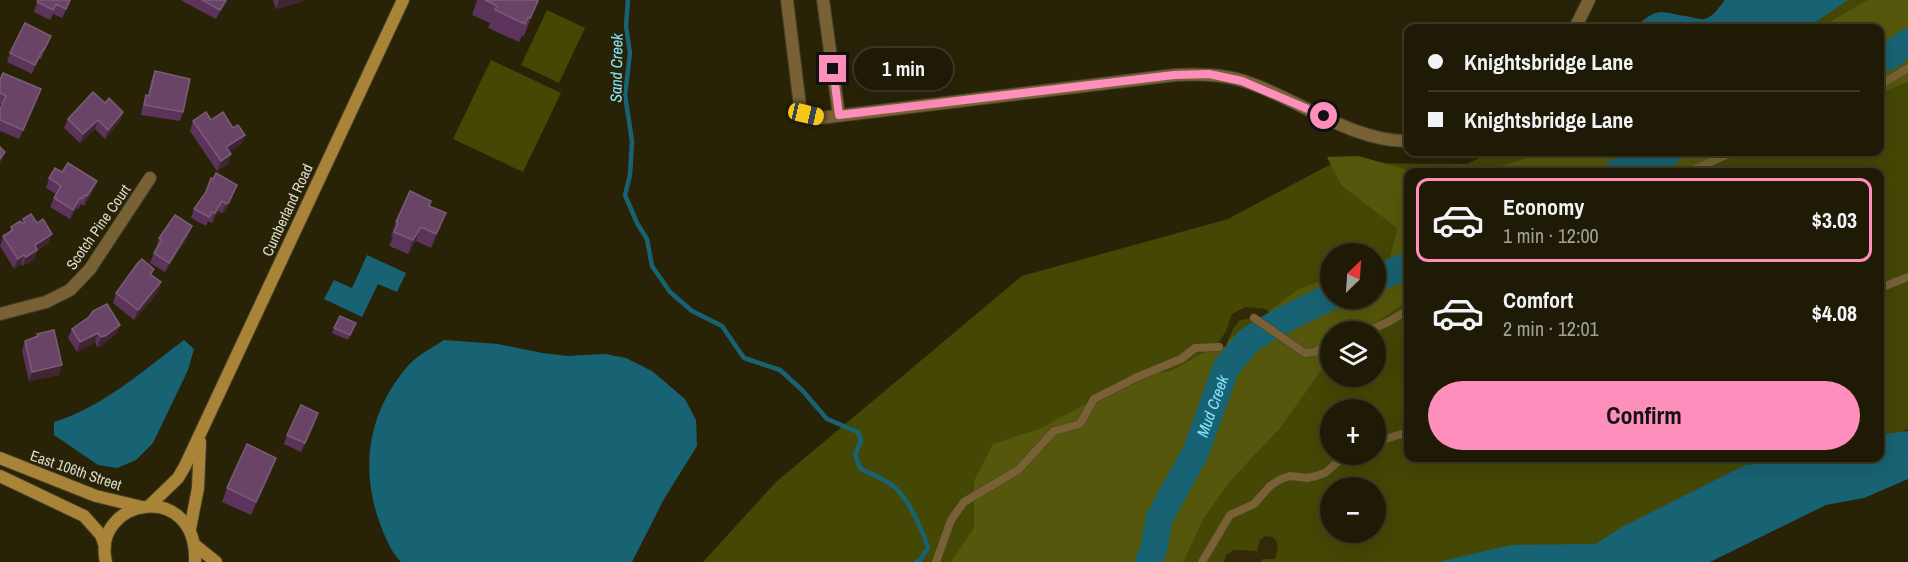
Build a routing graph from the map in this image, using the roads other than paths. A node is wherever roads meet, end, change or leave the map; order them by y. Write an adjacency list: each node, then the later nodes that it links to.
1 (403, 0): 22 (main road, Cumberland Road)
2 (787, 0): 8 (street)
3 (823, 0): 8 (street)
4 (1589, 0): 5 (street)
5 (1577, 24)
6 (1908, 68): 7 (lane)
7 (1884, 83)
8 (839, 115): 9 (street)
9 (1404, 141)
10 (1724, 156): 11 (lane)
11 (1697, 168)
12 (150, 178): 16 (street, Scotch Pine Court)
13 (1908, 277): 14 (lane)
14 (1884, 286)
15 (1404, 312): 18 (lane)
16 (0, 314)
17 (1254, 318): 20 (lane)
18 (1386, 323)
19 (1219, 346): 34 (lane)
20 (1320, 349)
21 (1404, 433): 23 (lane)
22 (201, 435): 27 (main road, Cumberland Road); 28 (main road, Cumberland Road)
23 (1386, 439)
24 (0, 458): 27 (main road, East 106th Street)
25 (1334, 465): 35 (lane)
26 (0, 476): 30 (main road)
27 (146, 507): 28 (main road, East 106th Street); 30 (main road, Cumberland Road)
28 (190, 529): 29 (main road)
29 (196, 546): 32 (main road); 33 (main road)
30 (105, 547): 31 (main road)
31 (106, 562)
32 (195, 562)
33 (216, 562)
34 (936, 562)
35 (1202, 562)

